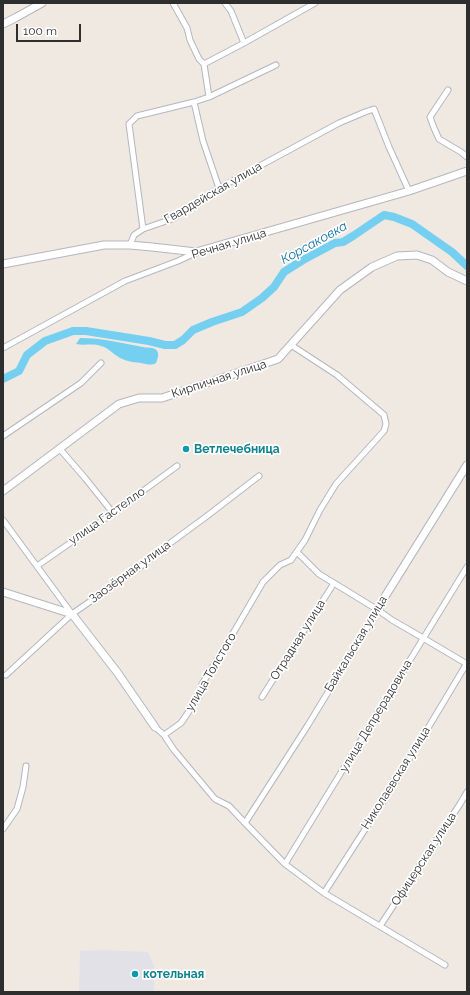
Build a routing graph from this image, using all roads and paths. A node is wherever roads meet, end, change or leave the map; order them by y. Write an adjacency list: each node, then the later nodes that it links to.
1 (42, 3): 5 (street)
2 (173, 3): 7 (street)
3 (225, 3): 6 (street)
4 (315, 3): 6 (street)
5 (3, 24)
6 (244, 43): 7 (street)
7 (204, 64): 10 (street)
8 (276, 65): 10 (street)
9 (448, 90): 12 (street)
10 (209, 97): 11 (street)
11 (194, 102): 14 (street); 16 (street)
12 (467, 157)
13 (466, 170): 15 (street, Речная улица)
14 (219, 188): 15 (street, Гвардейская улица); 16 (street, Гвардейская улица)
15 (409, 191): 18 (street, Речная улица)
16 (143, 229): 17 (street)
17 (130, 245): 18 (street); 19 (street)
18 (196, 252): 22 (street, Речная улица)
19 (3, 264)
20 (467, 281): 21 (street, Кирпичная улица)
21 (291, 345): 25 (street, Кирпичная улица); 32 (street, улица Толстого)
22 (3, 348)
23 (101, 363): 24 (street)
24 (3, 436)
25 (59, 448): 29 (street, Кирпичная улица); 30 (street)
26 (467, 465): 37 (street, Байкальская улица)
27 (177, 466): 30 (street, улица Гастелло)
28 (259, 476): 38 (street, Заозёрная улица)
29 (3, 491)
30 (113, 513): 33 (street, улица Гастелло)
31 (3, 520): 33 (street)
32 (297, 552): 35 (street); 44 (street, улица Толстого)
33 (36, 566): 38 (street)
34 (467, 567): 39 (street, улица Депрерадовича)
35 (334, 583): 37 (street); 42 (street, Отрадная улица)
36 (3, 592): 38 (street)
37 (378, 610): 39 (street); 47 (street, Байкальская улица)
38 (72, 614): 41 (street, Заозёрная улица); 43 (street)
39 (424, 638): 40 (street); 49 (street, улица Депрерадовича)
40 (467, 664): 50 (street, Николаевская улица)
41 (6, 675)
42 (262, 696)
43 (155, 727): 44 (street)
44 (164, 735): 47 (street)
45 (26, 766): 48 (street)
46 (467, 792): 51 (street, Офицерская улица)
47 (245, 824): 49 (street)
48 (3, 829)
49 (285, 864): 50 (street)
50 (324, 893): 51 (street)
51 (380, 926): 52 (street)
52 (445, 965)

